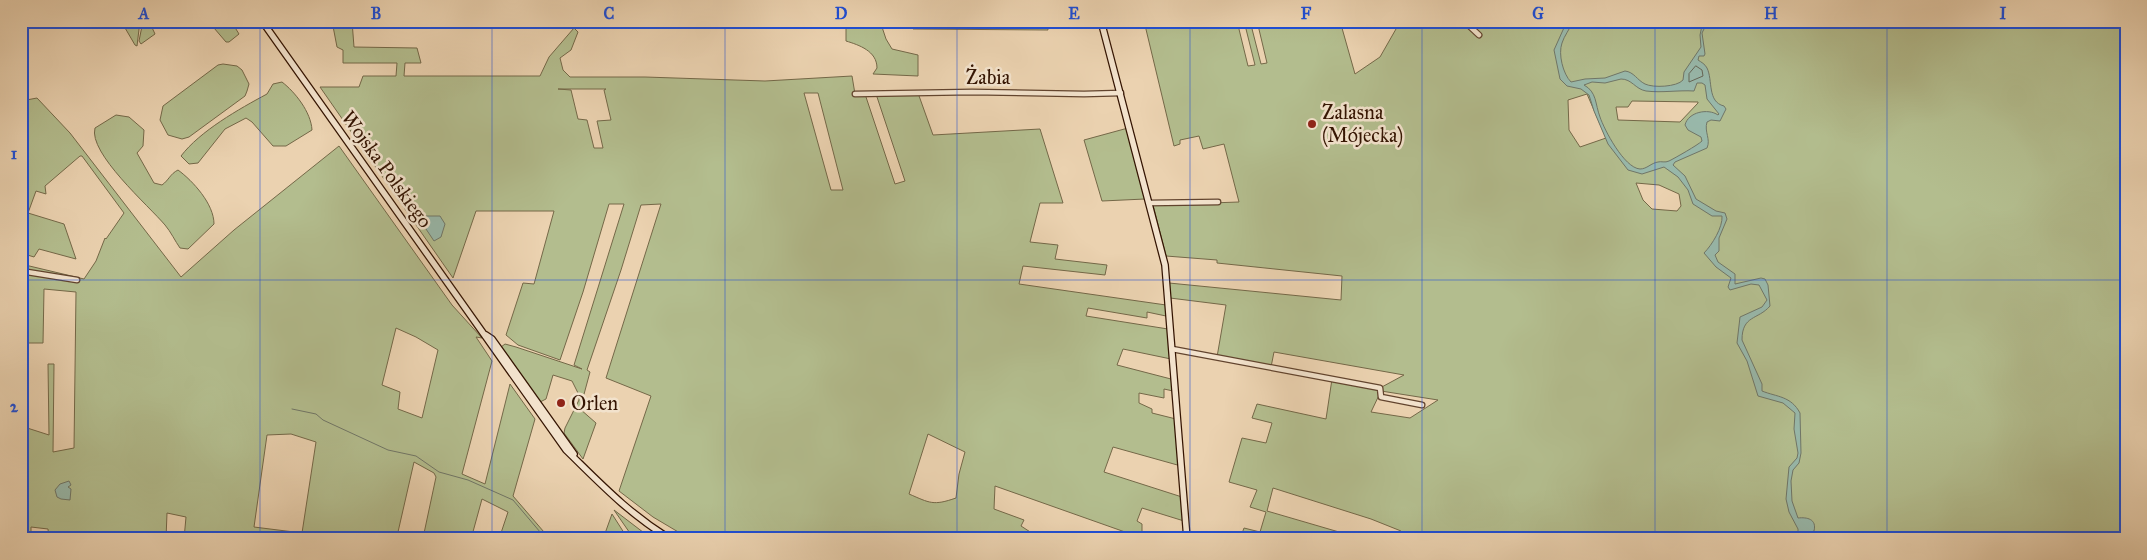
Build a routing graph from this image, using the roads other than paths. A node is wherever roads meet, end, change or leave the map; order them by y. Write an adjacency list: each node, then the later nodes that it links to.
1 (262, 21): 13 (main road, Wojska Polskiego)
2 (1101, 21): 5 (main road)
3 (1464, 21): 4 (street)
4 (1478, 36)
5 (1120, 93): 6 (street, Żabia); 8 (main road)
6 (855, 94)
7 (1218, 202): 8 (street)
8 (1149, 203): 11 (main road)
9 (21, 271): 10 (street)
10 (77, 280)
11 (1172, 349): 12 (street); 14 (main road)
12 (1422, 405)
13 (670, 539)
14 (1187, 539)

